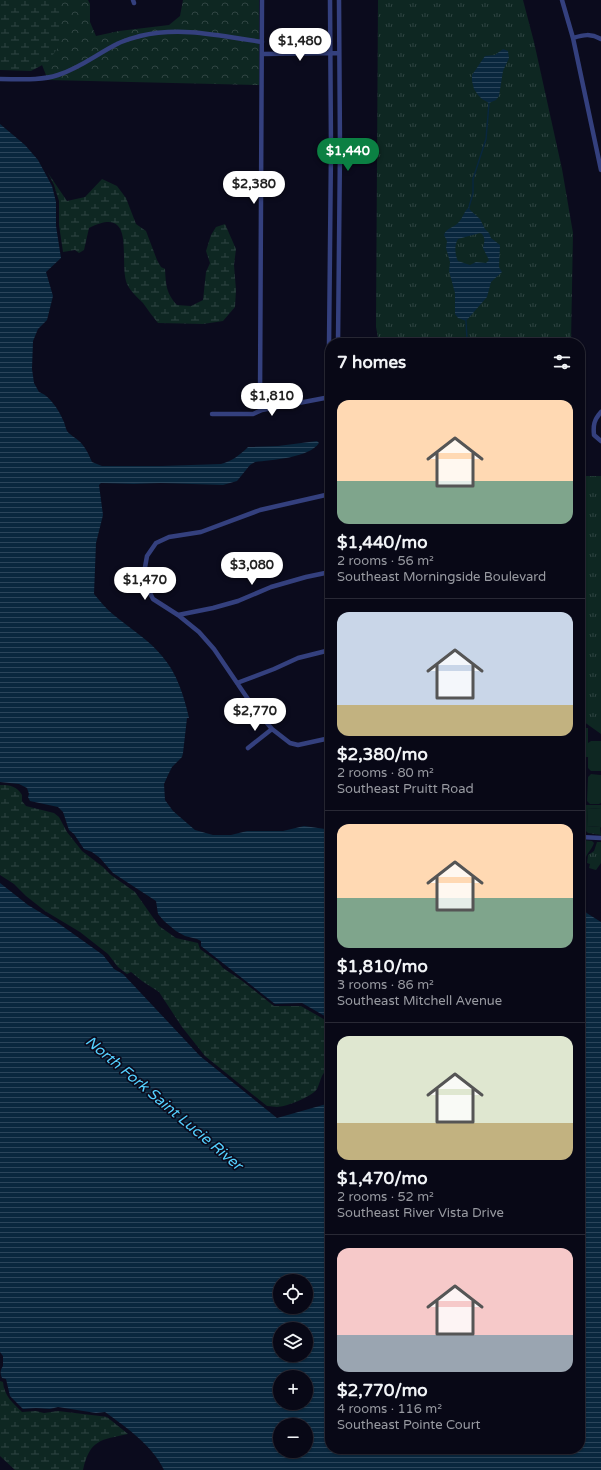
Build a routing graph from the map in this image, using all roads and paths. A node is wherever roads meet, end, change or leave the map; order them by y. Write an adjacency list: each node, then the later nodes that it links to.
1 (262, 0): 7 (street)
2 (330, 0): 10 (street)
3 (339, 0): 8 (street)
4 (562, 0): 5 (street)
5 (573, 38): 6 (street); 14 (street)
6 (601, 39)
7 (262, 42): 9 (street); 11 (street)
8 (338, 53): 10 (street); 13 (street)
9 (262, 54): 10 (street); 23 (street)
10 (329, 54): 12 (street)
11 (0, 79)
12 (331, 139): 13 (street); 16 (street)
13 (340, 139): 17 (street)
14 (600, 158): 15 (street)
15 (601, 170)
16 (330, 224): 17 (street); 18 (street)
17 (339, 225): 19 (street)
18 (329, 309): 19 (street); 20 (street)
19 (338, 309): 21 (street)
20 (329, 338)
21 (338, 338)
22 (325, 398): 23 (street)
23 (262, 410): 25 (street)
24 (601, 412): 26 (street)
25 (212, 414)
26 (601, 441)
27 (325, 495): 29 (street)
28 (325, 573): 29 (street)
29 (178, 615): 31 (street)
30 (325, 651): 31 (street)
31 (237, 683): 32 (street)
32 (272, 729): 33 (street); 34 (street)
33 (325, 739)
34 (248, 748)
35 (585, 837): 36 (street)
36 (601, 838)

